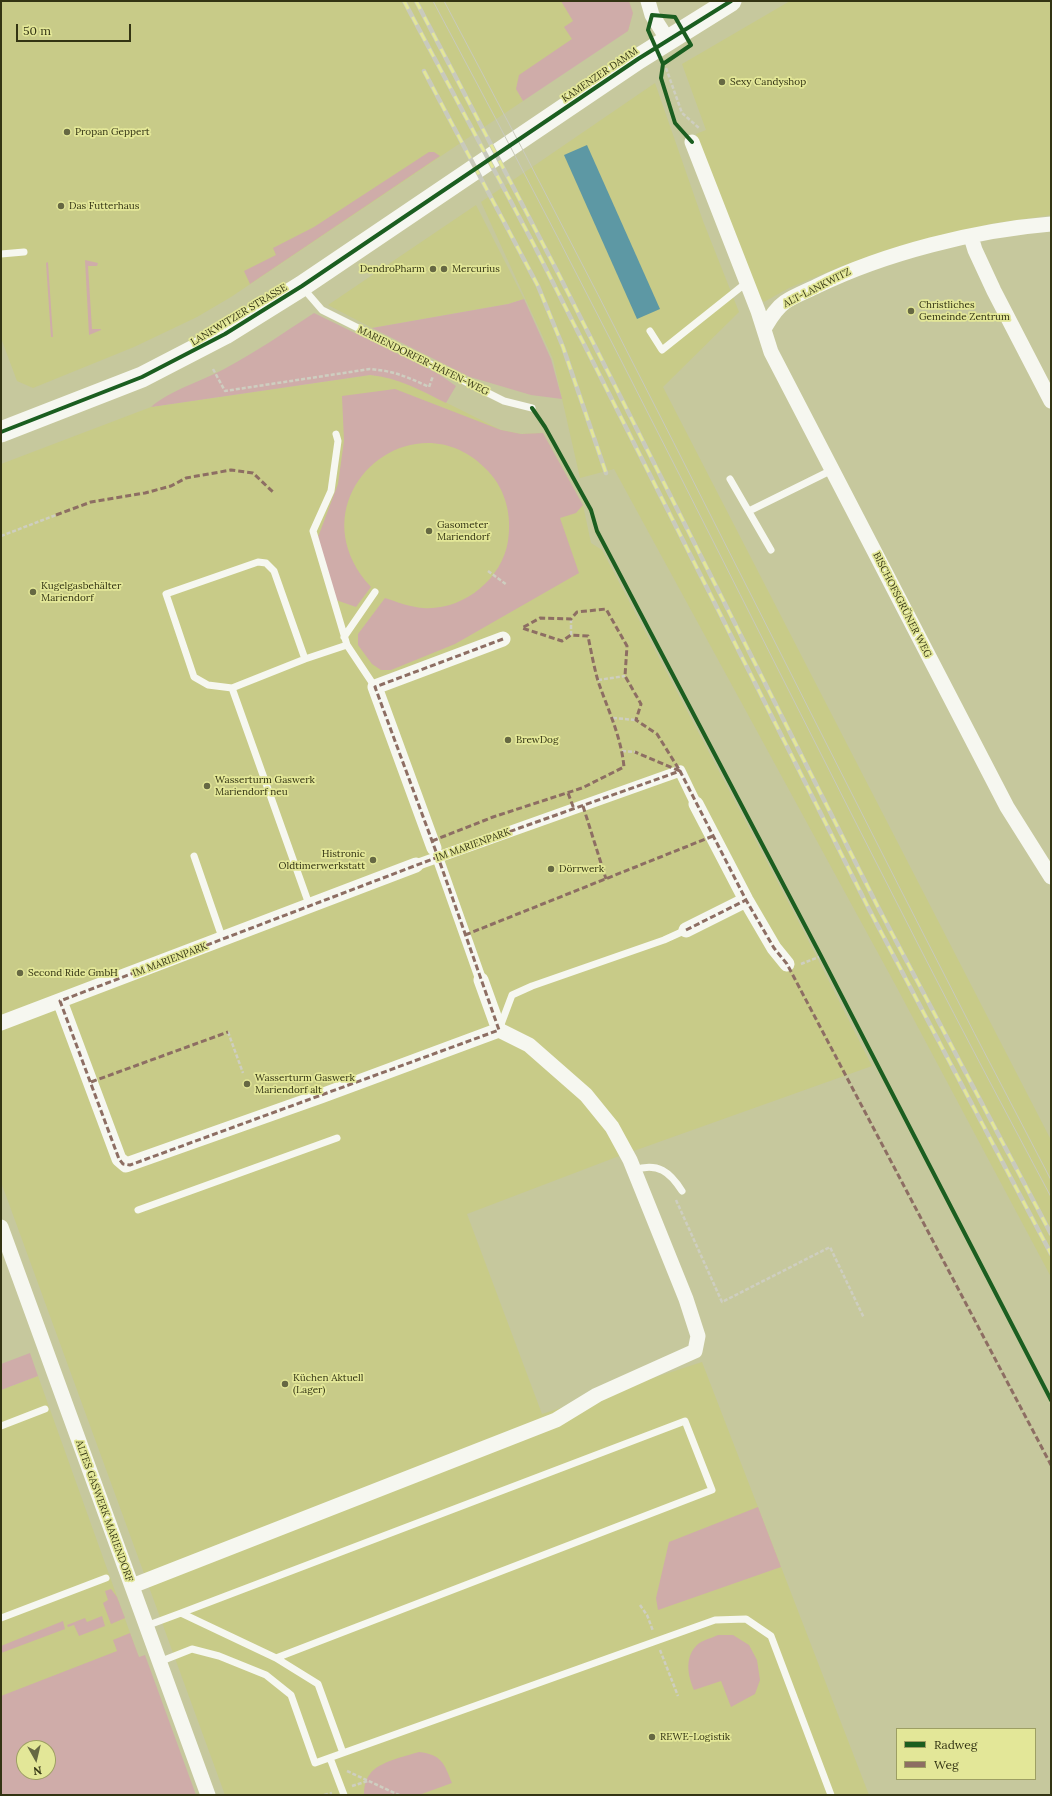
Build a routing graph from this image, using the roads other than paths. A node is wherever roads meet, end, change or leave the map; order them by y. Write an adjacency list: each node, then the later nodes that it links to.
1 (648, 1): 3 (street)
2 (731, 1): 3 (main road, KAMENZER DAMM)
3 (662, 50): 5 (main road, KAMENZER DAMM)
4 (692, 142): 10 (street)
5 (465, 176): 11 (main road, LANKWITZER STRASSE)
6 (1051, 224): 7 (street, ALT-LANKWITZ)
7 (971, 237): 12 (street, ALT-LANKWITZ); 14 (street)
8 (24, 252): 9 (lane)
9 (1, 254)
10 (747, 284): 12 (street); 13 (lane)
11 (302, 286): 15 (lane, MARIENDORFER-HAFEN-WEG); 16 (main road, LANKWITZER STRASSE)
12 (764, 328): 18 (street, BISCHOFSGRÜNER WEG)
13 (650, 331)
14 (1051, 402)
15 (532, 408)
16 (1, 432)
17 (336, 434): 23 (lane)
18 (832, 470): 20 (lane); 33 (street, BISCHOFSGRÜNER WEG)
19 (730, 479): 20 (lane)
20 (749, 511): 21 (lane)
21 (770, 550)
22 (375, 592): 23 (lane)
23 (344, 637): 25 (lane)
24 (503, 638): 27 (street)
25 (346, 645): 26 (lane); 27 (lane)
26 (305, 659): 28 (lane); 28 (lane)
27 (375, 687): 30 (street)
28 (232, 688): 35 (lane)
29 (696, 804): 30 (street, IM MARIENPARK); 34 (street, IM MARIENPARK)
30 (436, 852): 32 (street, IM MARIENPARK); 39 (street)
31 (194, 856): 37 (lane)
32 (416, 865): 35 (street, IM MARIENPARK)
33 (1051, 877)
34 (746, 900): 36 (street); 38 (street, IM MARIENPARK)
35 (310, 907): 37 (street, IM MARIENPARK)
36 (686, 930): 42 (lane)
37 (223, 940): 40 (street, IM MARIENPARK)
38 (787, 964)
39 (481, 980): 42 (street)
40 (60, 1001): 41 (street, IM MARIENPARK); 42 (street)
41 (1, 1023)
42 (499, 1030): 44 (street)
43 (337, 1138): 46 (lane)
44 (634, 1170): 45 (lane); 51 (street)
45 (682, 1191)
46 (138, 1210)
47 (1, 1227): 51 (street, ALTES GASWERK MARIENDORF)
48 (45, 1409): 49 (lane)
49 (1, 1426)
50 (106, 1578): 53 (lane)
51 (132, 1586): 54 (street, ALTES GASWERK MARIENDORF)
52 (181, 1613): 54 (lane); 55 (lane); 55 (lane)
53 (1, 1618)
54 (146, 1626): 56 (street, ALTES GASWERK MARIENDORF)
55 (276, 1658): 57 (lane)
56 (159, 1662): 58 (lane); 59 (street, ALTES GASWERK MARIENDORF)
57 (343, 1753): 58 (lane); 61 (lane)
58 (331, 1761): 60 (lane)
59 (208, 1795)
60 (344, 1795)
61 (831, 1795)

